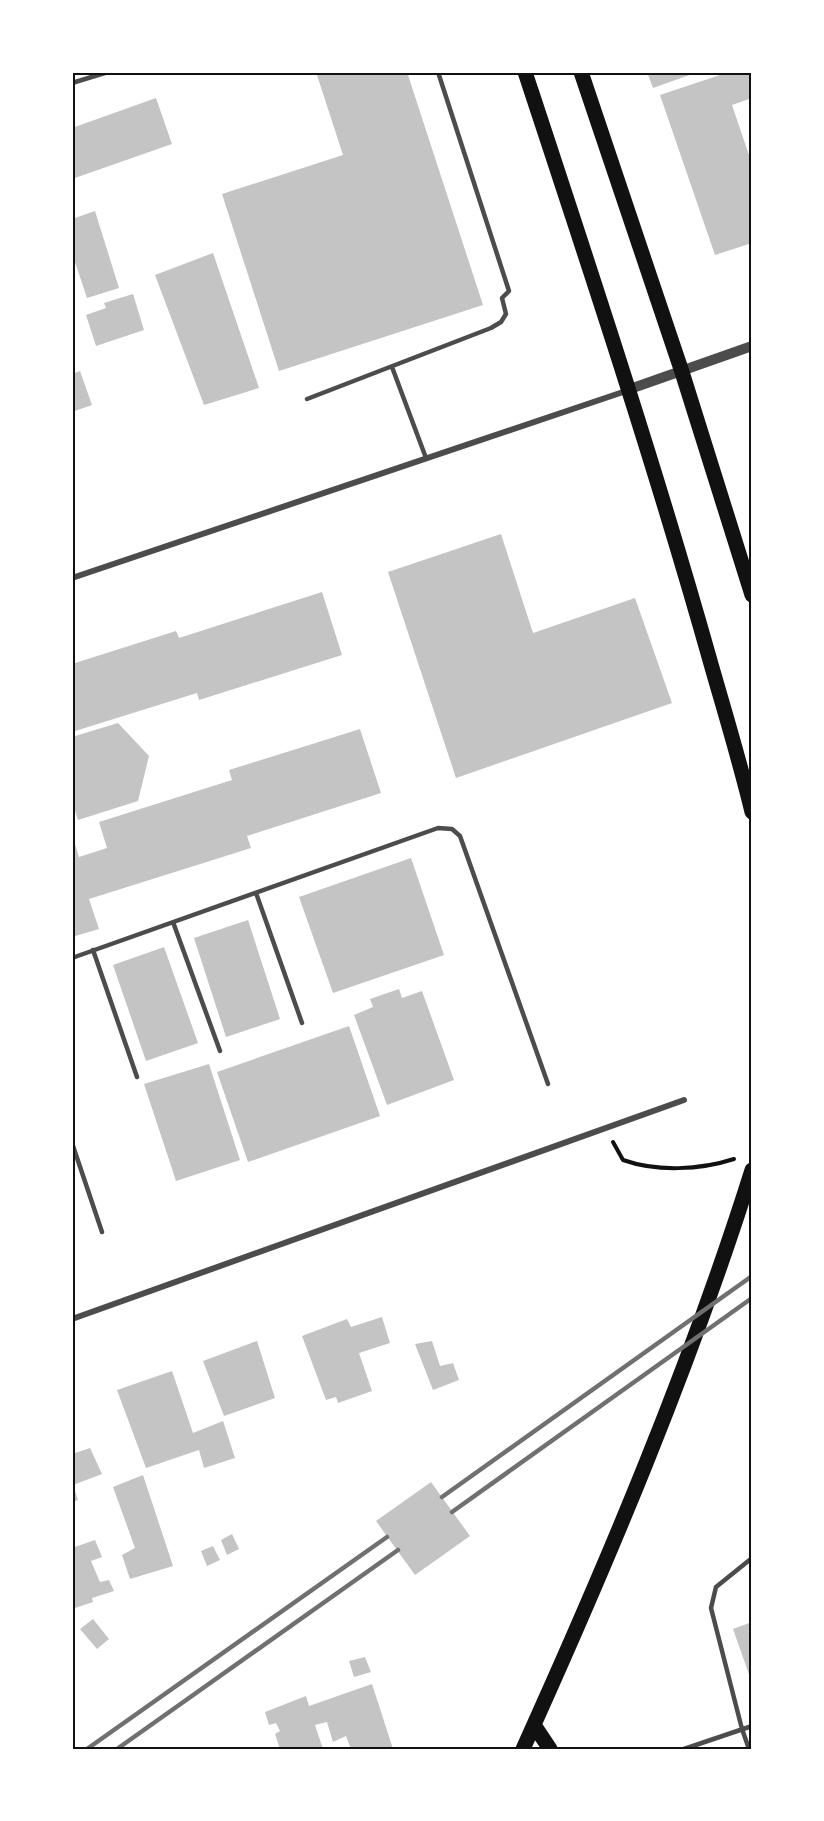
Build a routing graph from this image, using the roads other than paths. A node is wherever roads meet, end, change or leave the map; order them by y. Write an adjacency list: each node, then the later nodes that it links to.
1 (108, 72): 5 (lane)
2 (438, 72): 7 (lane)
3 (525, 72): 9 (main road)
4 (581, 72): 8 (main road)
5 (72, 83)
6 (752, 346): 8 (street)
7 (392, 367): 10 (lane); 11 (lane)
8 (681, 372): 9 (street); 13 (main road)
9 (630, 389): 11 (street); 14 (main road)
10 (307, 399)
11 (426, 458): 12 (street)
12 (72, 578)
13 (752, 595)
14 (752, 812)
15 (256, 893): 16 (lane); 19 (lane); 22 (lane)
16 (173, 922): 17 (lane); 20 (lane)
17 (93, 950): 18 (lane); 21 (lane)
18 (72, 957)
19 (302, 1023)
20 (220, 1051)
21 (137, 1077)
22 (548, 1084)
23 (684, 1100): 27 (street)
24 (72, 1143): 26 (lane)
25 (752, 1170): 29 (main road)
26 (102, 1232)
27 (72, 1319)
28 (752, 1558): 31 (lane)
29 (534, 1725): 32 (main road); 33 (main road)
30 (752, 1726): 31 (lane)
31 (742, 1729): 34 (lane); 35 (lane)
32 (523, 1749)
33 (550, 1749)
34 (684, 1749)
35 (749, 1749)

